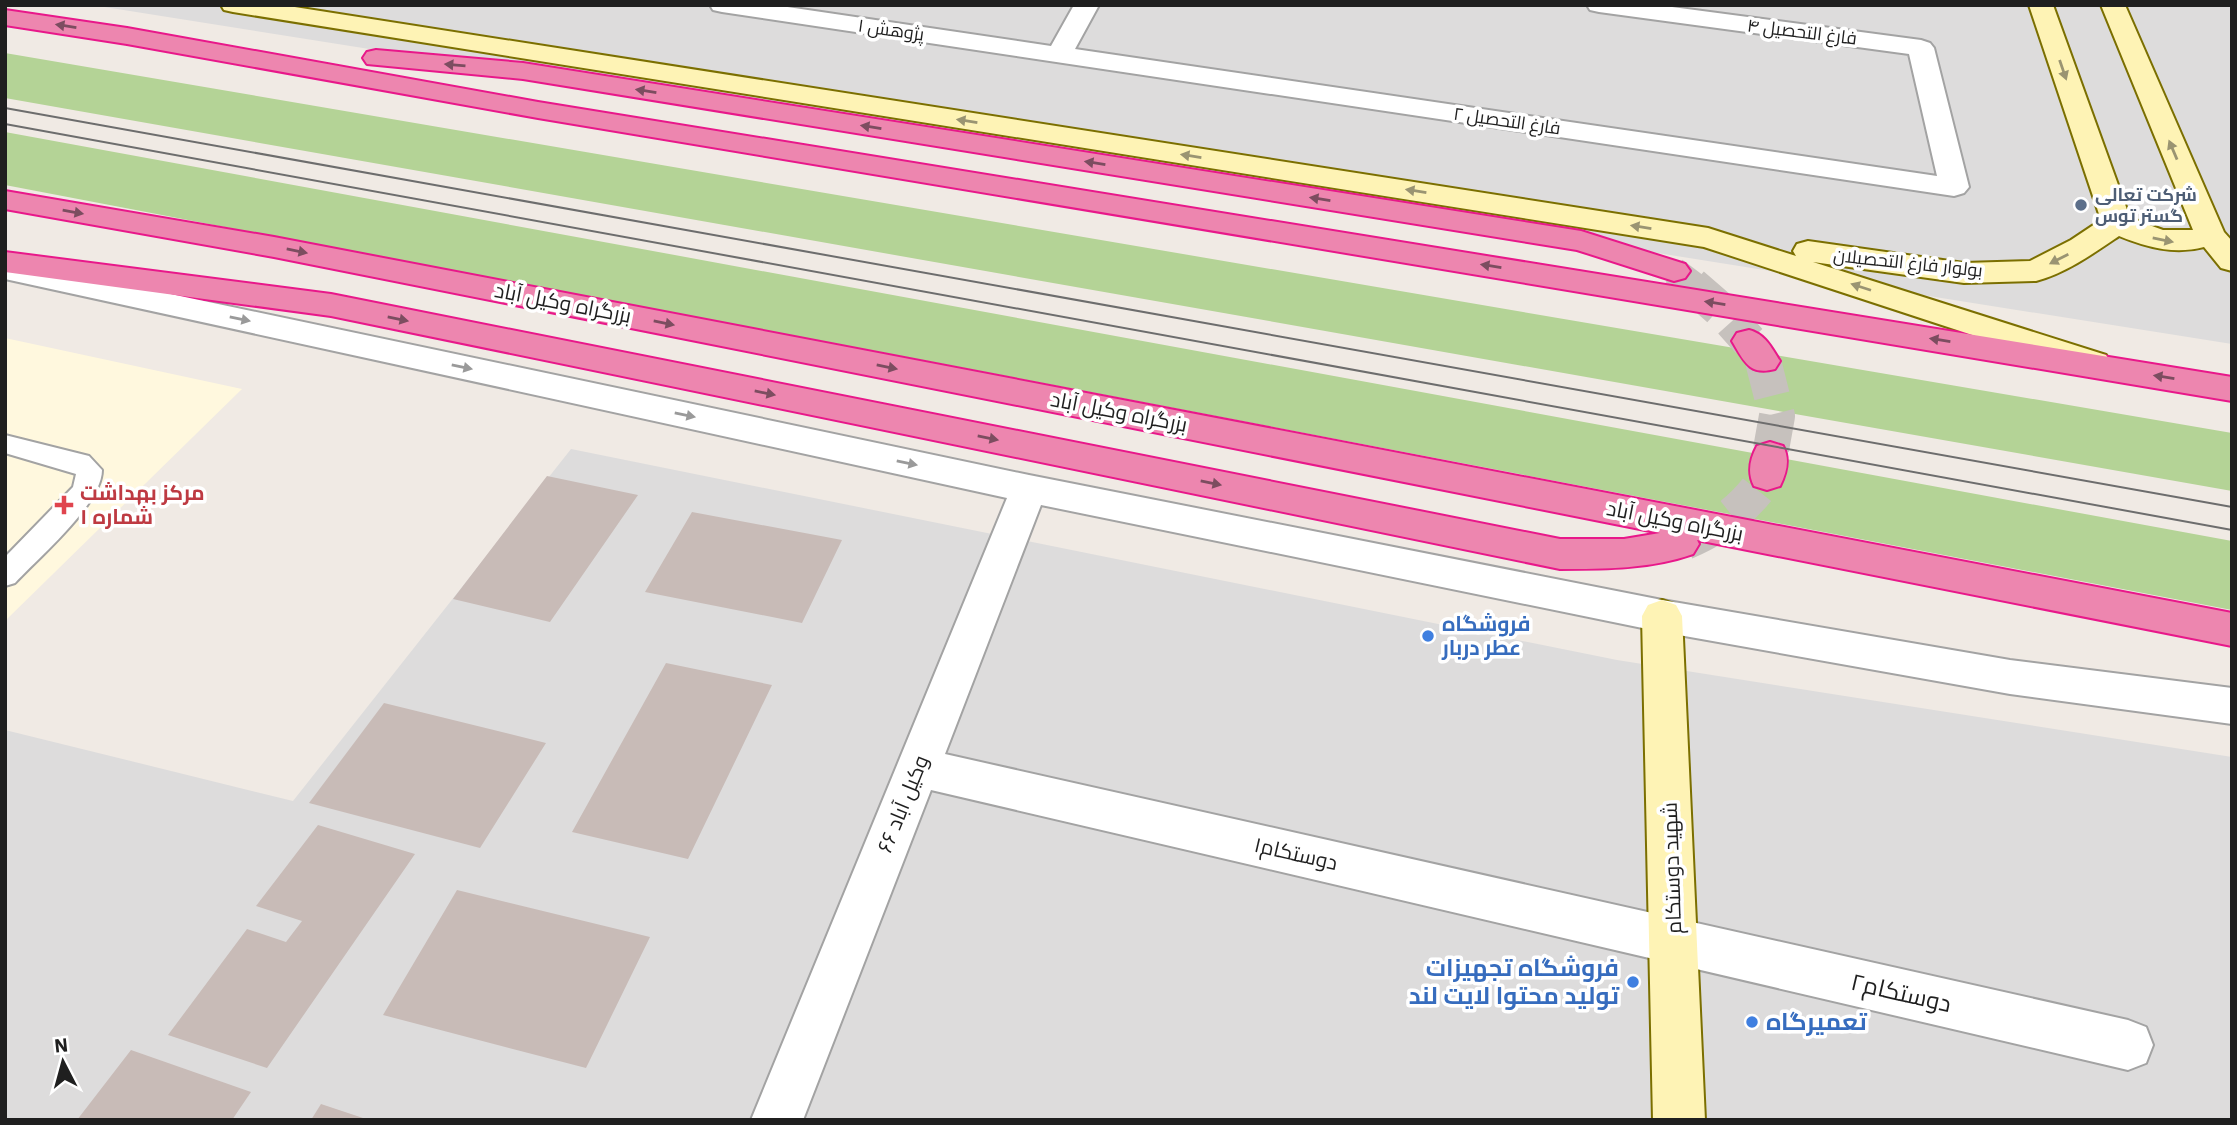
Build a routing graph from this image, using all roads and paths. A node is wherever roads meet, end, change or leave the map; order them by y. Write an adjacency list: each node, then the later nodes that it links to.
1 (233, 5): 14 (main road, one-way to 1)
2 (722, 5): 9 (street, پژوهش ۱)
3 (1087, 5): 9 (street)
4 (1599, 5): 10 (street, فارغ التحصیل ۴)
5 (2041, 5): 12 (main road, one-way to 12)
6 (2113, 5): 13 (main road, one-way to 6)
7 (5, 17): 8 (highway, one-way to 7)
8 (127, 36): 18 (highway, one-way to 8); 19 (highway, one-way to 8)
9 (1059, 55): 10 (street, فارغ التحصیل ۲)
10 (1954, 187)
11 (5, 200): 26 (highway, بزرگراه وکیل آباد, one-way to 26)
12 (2117, 223): 13 (main road, one-way to 13); 14 (main road, بولوار فارغ التحصیلان, one-way to 14)
13 (2210, 235): 15 (main road)
14 (1708, 238): 19 (main road, one-way to 14)
15 (2232, 261)
16 (5, 262): 23 (highway, one-way to 23)
17 (5, 269): 22 (street, one-way to 22)
18 (1674, 271)
19 (2112, 369): 20 (highway, one-way to 19)
20 (2232, 388)
21 (5, 444): 24 (lane)
22 (1029, 489): 25 (street); 28 (street, وکیل آباد ۶۶)
23 (1680, 544)
24 (5, 575)
25 (1662, 616): 27 (street); 29 (main road, شهید دوستکام)
26 (2232, 631)
27 (2232, 706)
28 (917, 767): 29 (street, دوستکام۱); 31 (street, وکیل آباد ۶۶)
29 (1674, 942): 30 (street, دوستکام۲); 32 (main road, شهید دوستکام)
30 (2128, 1045)
31 (777, 1120)
32 (1679, 1120)

